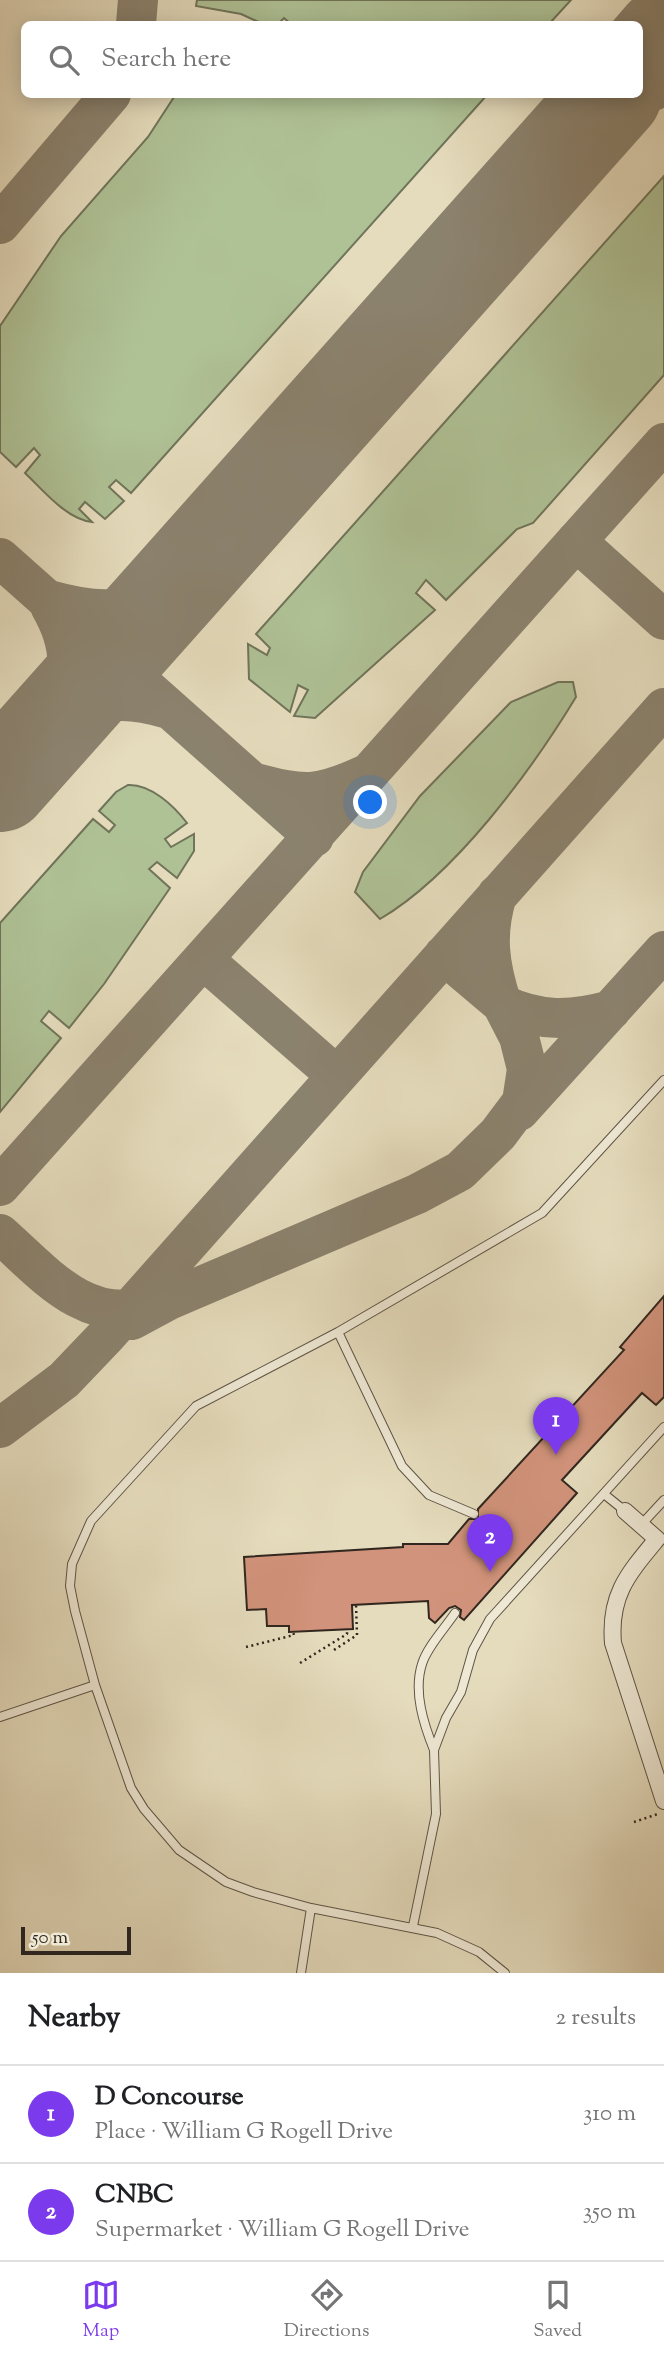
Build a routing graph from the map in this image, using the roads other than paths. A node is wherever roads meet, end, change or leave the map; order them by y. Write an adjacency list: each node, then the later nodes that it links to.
1 (664, 1080): 2 (lane)
2 (338, 1332): 7 (lane); 10 (lane)
3 (664, 1427): 4 (lane)
4 (604, 1494): 6 (lane); 12 (lane)
5 (664, 1500): 8 (lane)
6 (625, 1511): 8 (street)
7 (474, 1514)
8 (641, 1525): 13 (street)
9 (455, 1613): 12 (lane)
10 (95, 1685): 11 (lane); 14 (lane)
11 (0, 1717)
12 (435, 1750): 15 (lane)
13 (664, 1801)
14 (311, 1908): 15 (lane); 16 (lane)
15 (413, 1926): 17 (lane)
16 (301, 1973)
17 (505, 1973)

